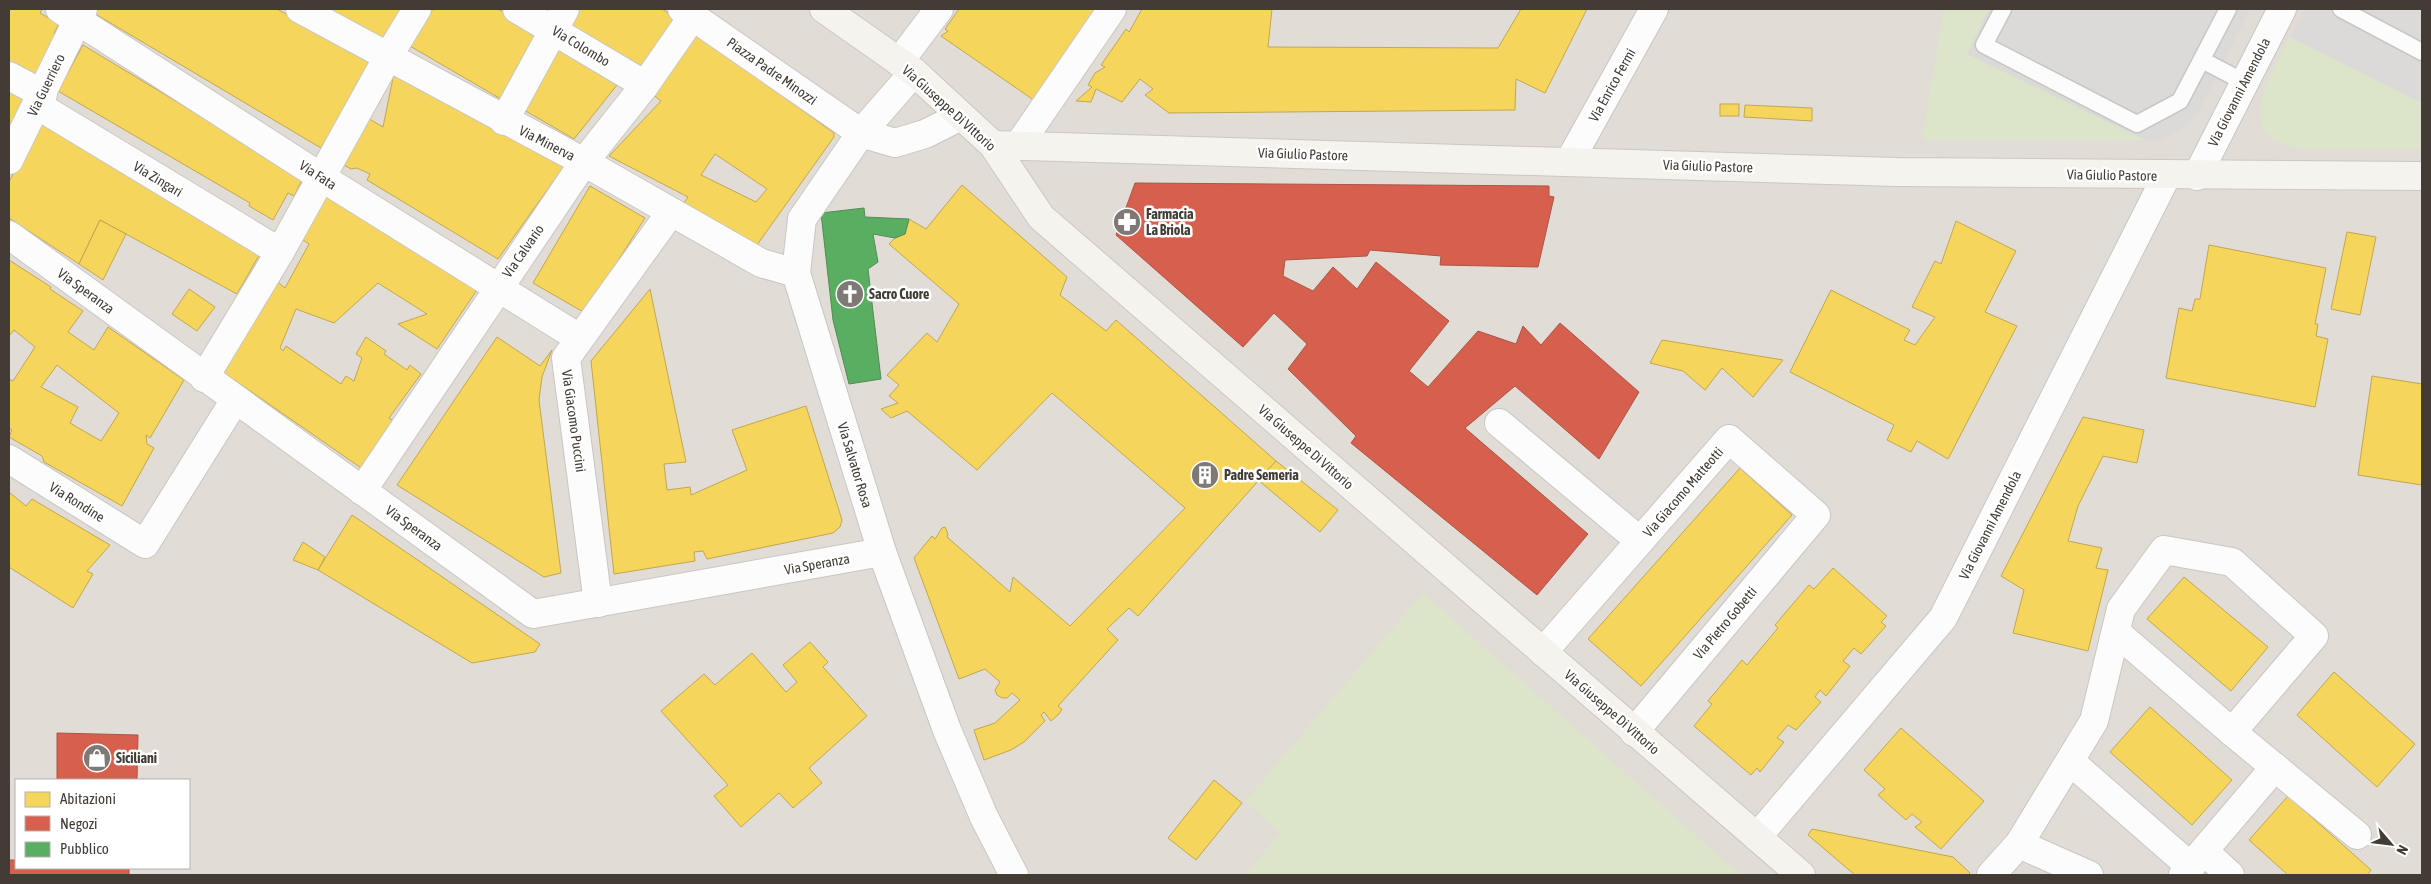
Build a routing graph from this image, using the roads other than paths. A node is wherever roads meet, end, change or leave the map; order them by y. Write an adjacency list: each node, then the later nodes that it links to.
1 (300, 9): 16 (street, Via Minerva)
2 (417, 9): 16 (street)
3 (517, 9): 14 (street, Via Colombo)
4 (824, 9): 18 (street, Via Giuseppe Di Vittorio)
5 (939, 9): 18 (street, Via Salvator Rosa)
6 (1112, 9): 26 (street)
7 (1654, 9): 29 (street, Via Enrico Fermi)
8 (2003, 9): 17 (lane)
9 (2228, 9): 17 (lane)
10 (2282, 9): 20 (street, Via Giovanni Amendola)
11 (2341, 9): 15 (lane)
12 (73, 12): 22 (street, Via Guerriero); 33 (street, Via Fata)
13 (688, 13): 21 (street, Via Calvario); 25 (street, Piazza Padre Minozzi)
14 (559, 19): 21 (street, Via Colombo); 24 (street)
15 (2422, 52)
16 (389, 55): 24 (street, Via Minerva); 33 (street)
17 (2202, 60): 20 (lane)
18 (906, 67): 23 (street, Via Giuseppe Di Vittorio); 25 (street, Via Salvator Rosa)
19 (9, 76): 22 (street, Via Zingari)
20 (2244, 82): 31 (street, Via Giovanni Amendola)
21 (645, 85): 28 (street, Via Calvario)
22 (40, 100): 27 (street, Via Guerriero); 36 (street, Via Zingari)
23 (961, 116): 25 (street, Piazza Padre Minozzi); 26 (street, Via Giuseppe Di Vittorio)
24 (504, 121): 28 (street, Via Minerva)
25 (861, 133): 37 (street, Via Salvator Rosa)
26 (1006, 146): 29 (street, Via Giulio Pastore); 50 (street, Via Giuseppe Di Vittorio)
27 (9, 160)
28 (584, 162): 34 (street, Via Minerva); 38 (street, Via Calvario)
29 (1569, 162): 30 (street, Via Giulio Pastore)
30 (2167, 175): 31 (street, Via Giulio Pastore); 56 (street, Via Giovanni Amendola)
31 (2196, 176): 32 (street, Via Giulio Pastore)
32 (2422, 176)
33 (321, 177): 36 (street); 38 (street, Via Fata)
34 (671, 212): 37 (street, Via Minerva); 39 (street, Via Giacomo Puccini)
35 (9, 234): 40 (street, Via Speranza)
36 (280, 252): 40 (street)
37 (796, 273): 47 (street, Via Salvator Rosa)
38 (498, 288): 39 (street, Via Fata); 44 (street, Via Calvario)
39 (579, 338): 48 (street, Via Giacomo Puccini)
40 (204, 378): 41 (street, Via Speranza)
41 (235, 400): 43 (street, Via Rondine); 44 (street, Via Speranza)
42 (1499, 423): 46 (street, Via Giacomo Matteotti)
43 (9, 459)
44 (362, 491): 48 (street, Via Speranza)
45 (1816, 514): 46 (street, Via Giacomo Matteotti); 51 (street, Via Pietro Gobetti)
46 (1640, 541): 50 (street, Via Giacomo Matteotti)
47 (882, 552): 48 (street, Via Speranza); 59 (street, Via Salvator Rosa)
48 (598, 603)
49 (2116, 632): 52 (street); 52 (street); 53 (street)
50 (1543, 652): 51 (street, Via Giuseppe Di Vittorio)
51 (1634, 732): 56 (street, Via Giuseppe Di Vittorio)
52 (2232, 732): 54 (street)
53 (2071, 762): 57 (street); 58 (street)
54 (2275, 767): 55 (street); 58 (street)
55 (2357, 835)
56 (1756, 837): 60 (street, Via Giuseppe Di Vittorio)
57 (2019, 844): 61 (street); 62 (street)
58 (2193, 864): 63 (street)
59 (1014, 875)
60 (1801, 875)
61 (1991, 875)
62 (2090, 875)
63 (2230, 875)

